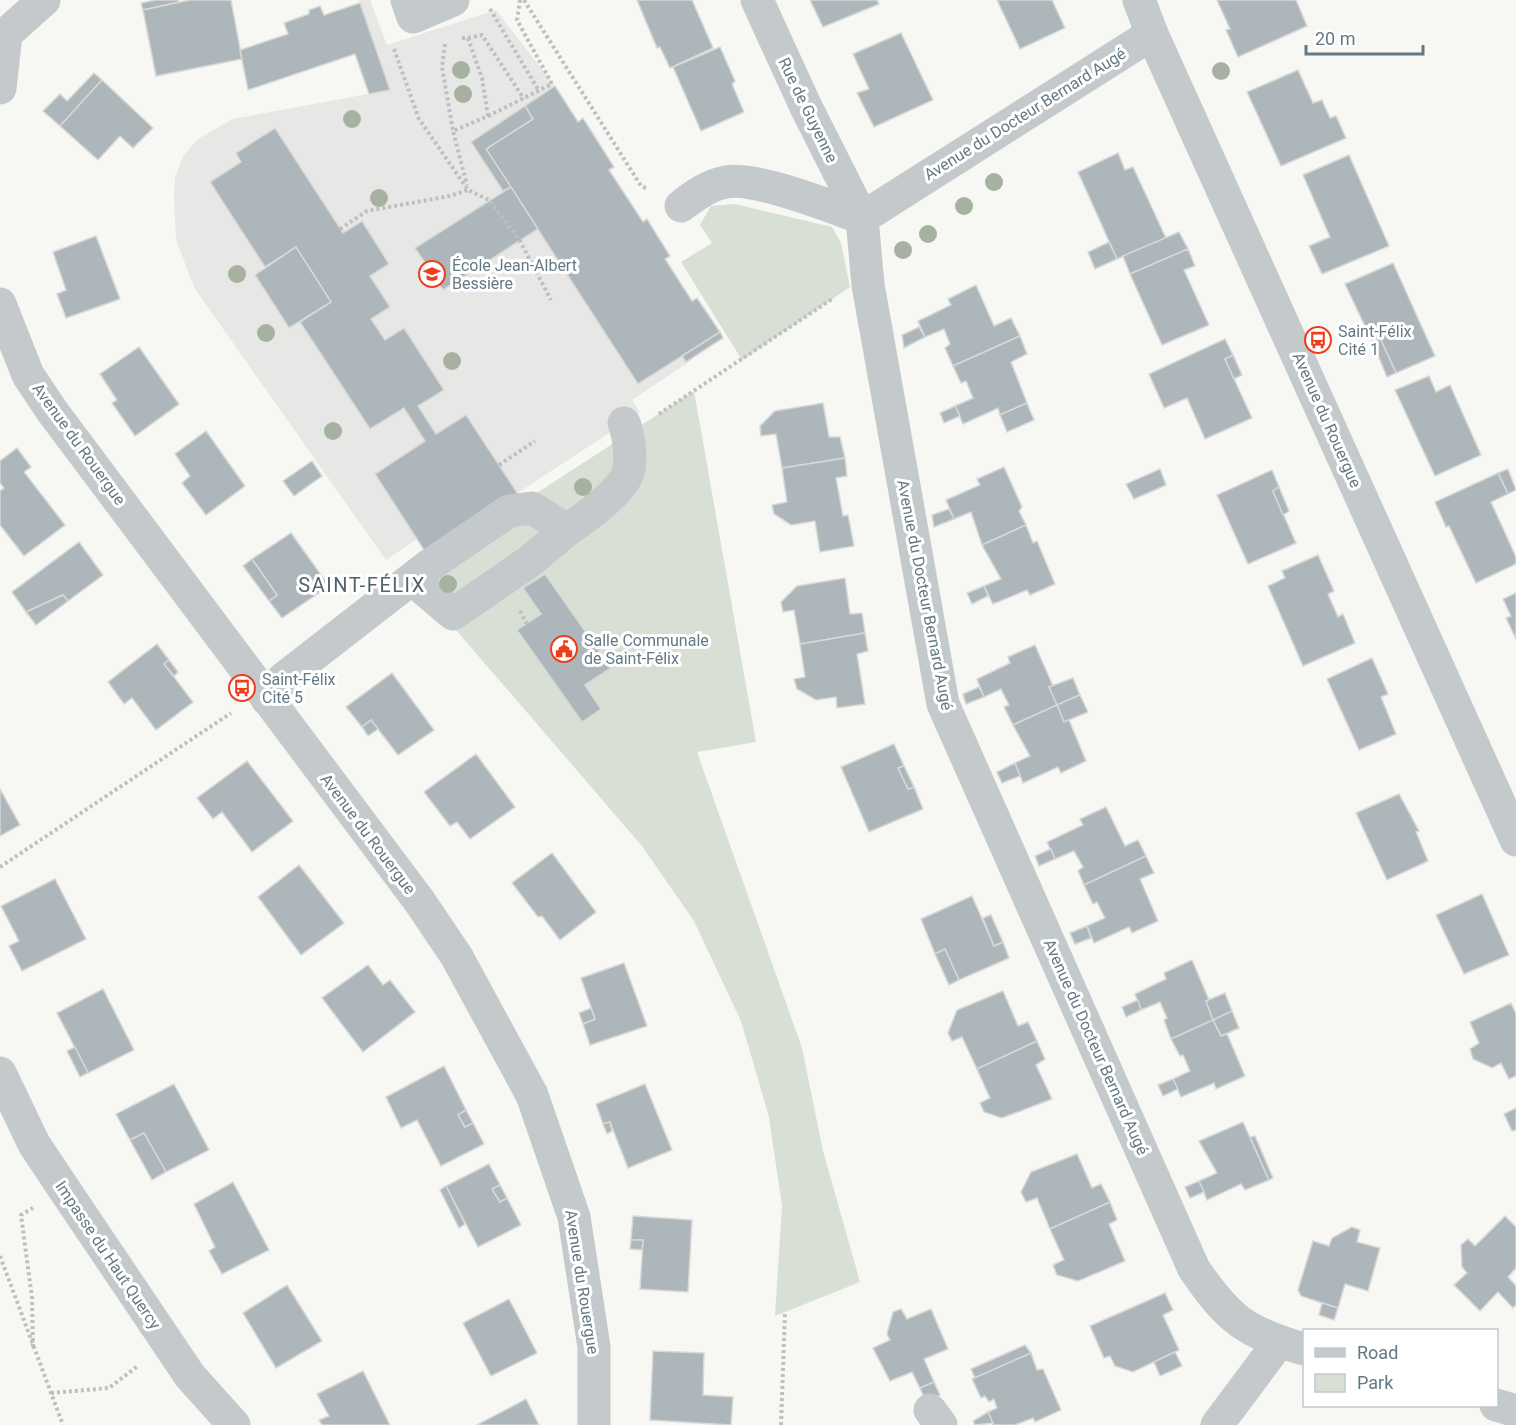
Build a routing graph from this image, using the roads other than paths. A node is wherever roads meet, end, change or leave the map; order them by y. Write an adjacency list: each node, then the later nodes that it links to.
1 (7, 0): 7 (street)
2 (44, 0): 7 (street)
3 (407, 0): 4 (street)
4 (453, 0)
5 (757, 0): 11 (street, Rue de Guyenne)
6 (1139, 0): 8 (street, Avenue du Rouergue)
7 (6, 34): 9 (street)
8 (1152, 34): 11 (street, Avenue du Docteur Bernard Augé); 17 (street, Avenue du Rouergue)
9 (0, 88)
10 (681, 206): 11 (street)
11 (862, 218): 19 (street, Avenue du Docteur Bernard Augé)
12 (0, 304): 16 (street, Avenue du Rouergue)
13 (626, 429): 14 (street)
14 (567, 530): 15 (street); 15 (street)
15 (413, 580): 16 (street)
16 (252, 704): 23 (street, Avenue du Rouergue)
17 (1516, 840)
18 (0, 1073): 22 (street, Impasse du Haut Quercy)
19 (1292, 1346): 24 (street)
20 (1498, 1405): 21 (street)
21 (1516, 1411)
22 (234, 1425)
23 (594, 1425)
24 (1217, 1425)

